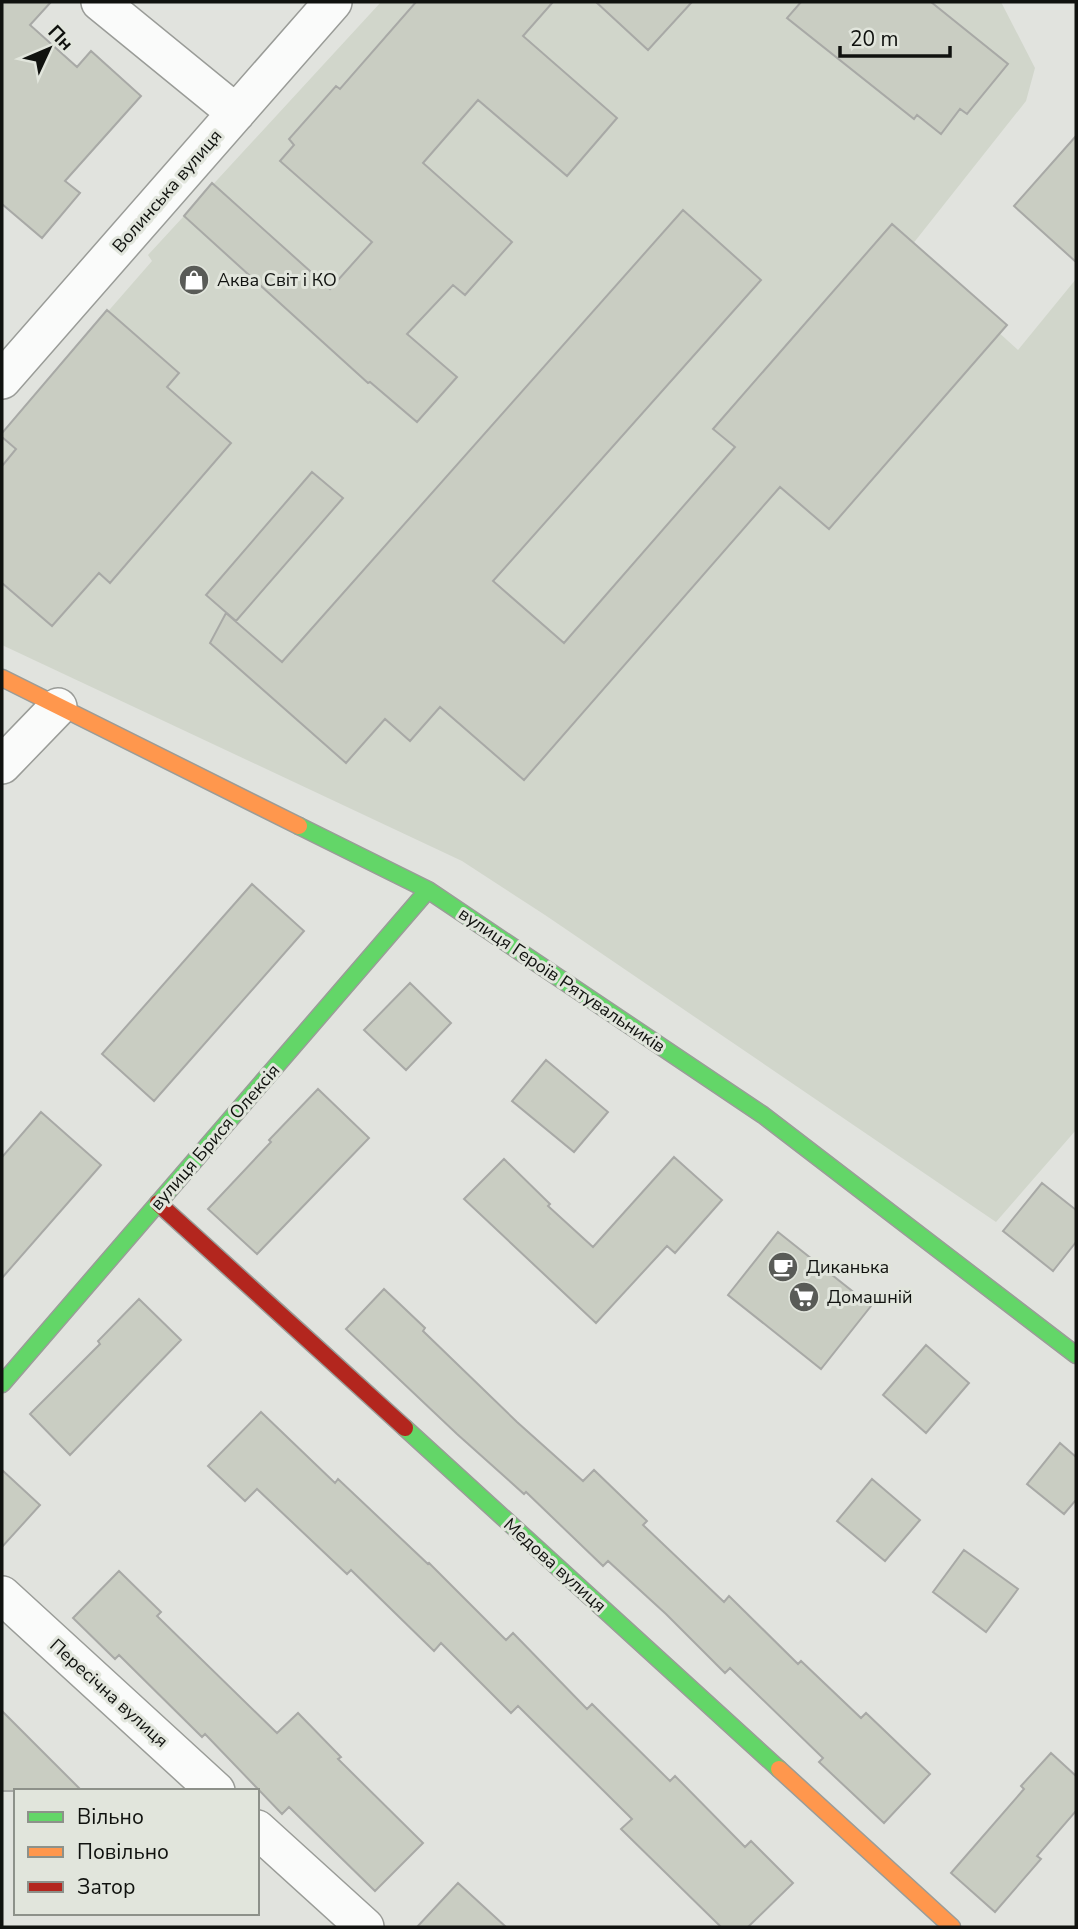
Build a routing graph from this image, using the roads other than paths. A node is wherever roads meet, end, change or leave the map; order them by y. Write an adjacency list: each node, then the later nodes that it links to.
1 (100, 2): 3 (street)
2 (333, 2): 3 (street, Волинська вулиця)
3 (236, 113): 4 (street, Волинська вулиця)
4 (2, 380)
5 (2, 678): 6 (street, вулиця Героїв Рятувальників)
6 (58, 707): 7 (street); 8 (street, вулиця Героїв Рятувальників)
7 (2, 765)
8 (428, 890): 9 (street, вулиця Брися Олексія); 10 (street, вулиця Героїв Рятувальників)
9 (158, 1203): 11 (street, вулиця Брися Олексія); 16 (street, Медова вулиця)
10 (1073, 1346)
11 (2, 1384)
12 (2, 1595): 13 (street, Пересічна вулиця)
13 (214, 1789)
14 (259, 1831): 15 (street)
15 (365, 1927)
16 (952, 1927)

